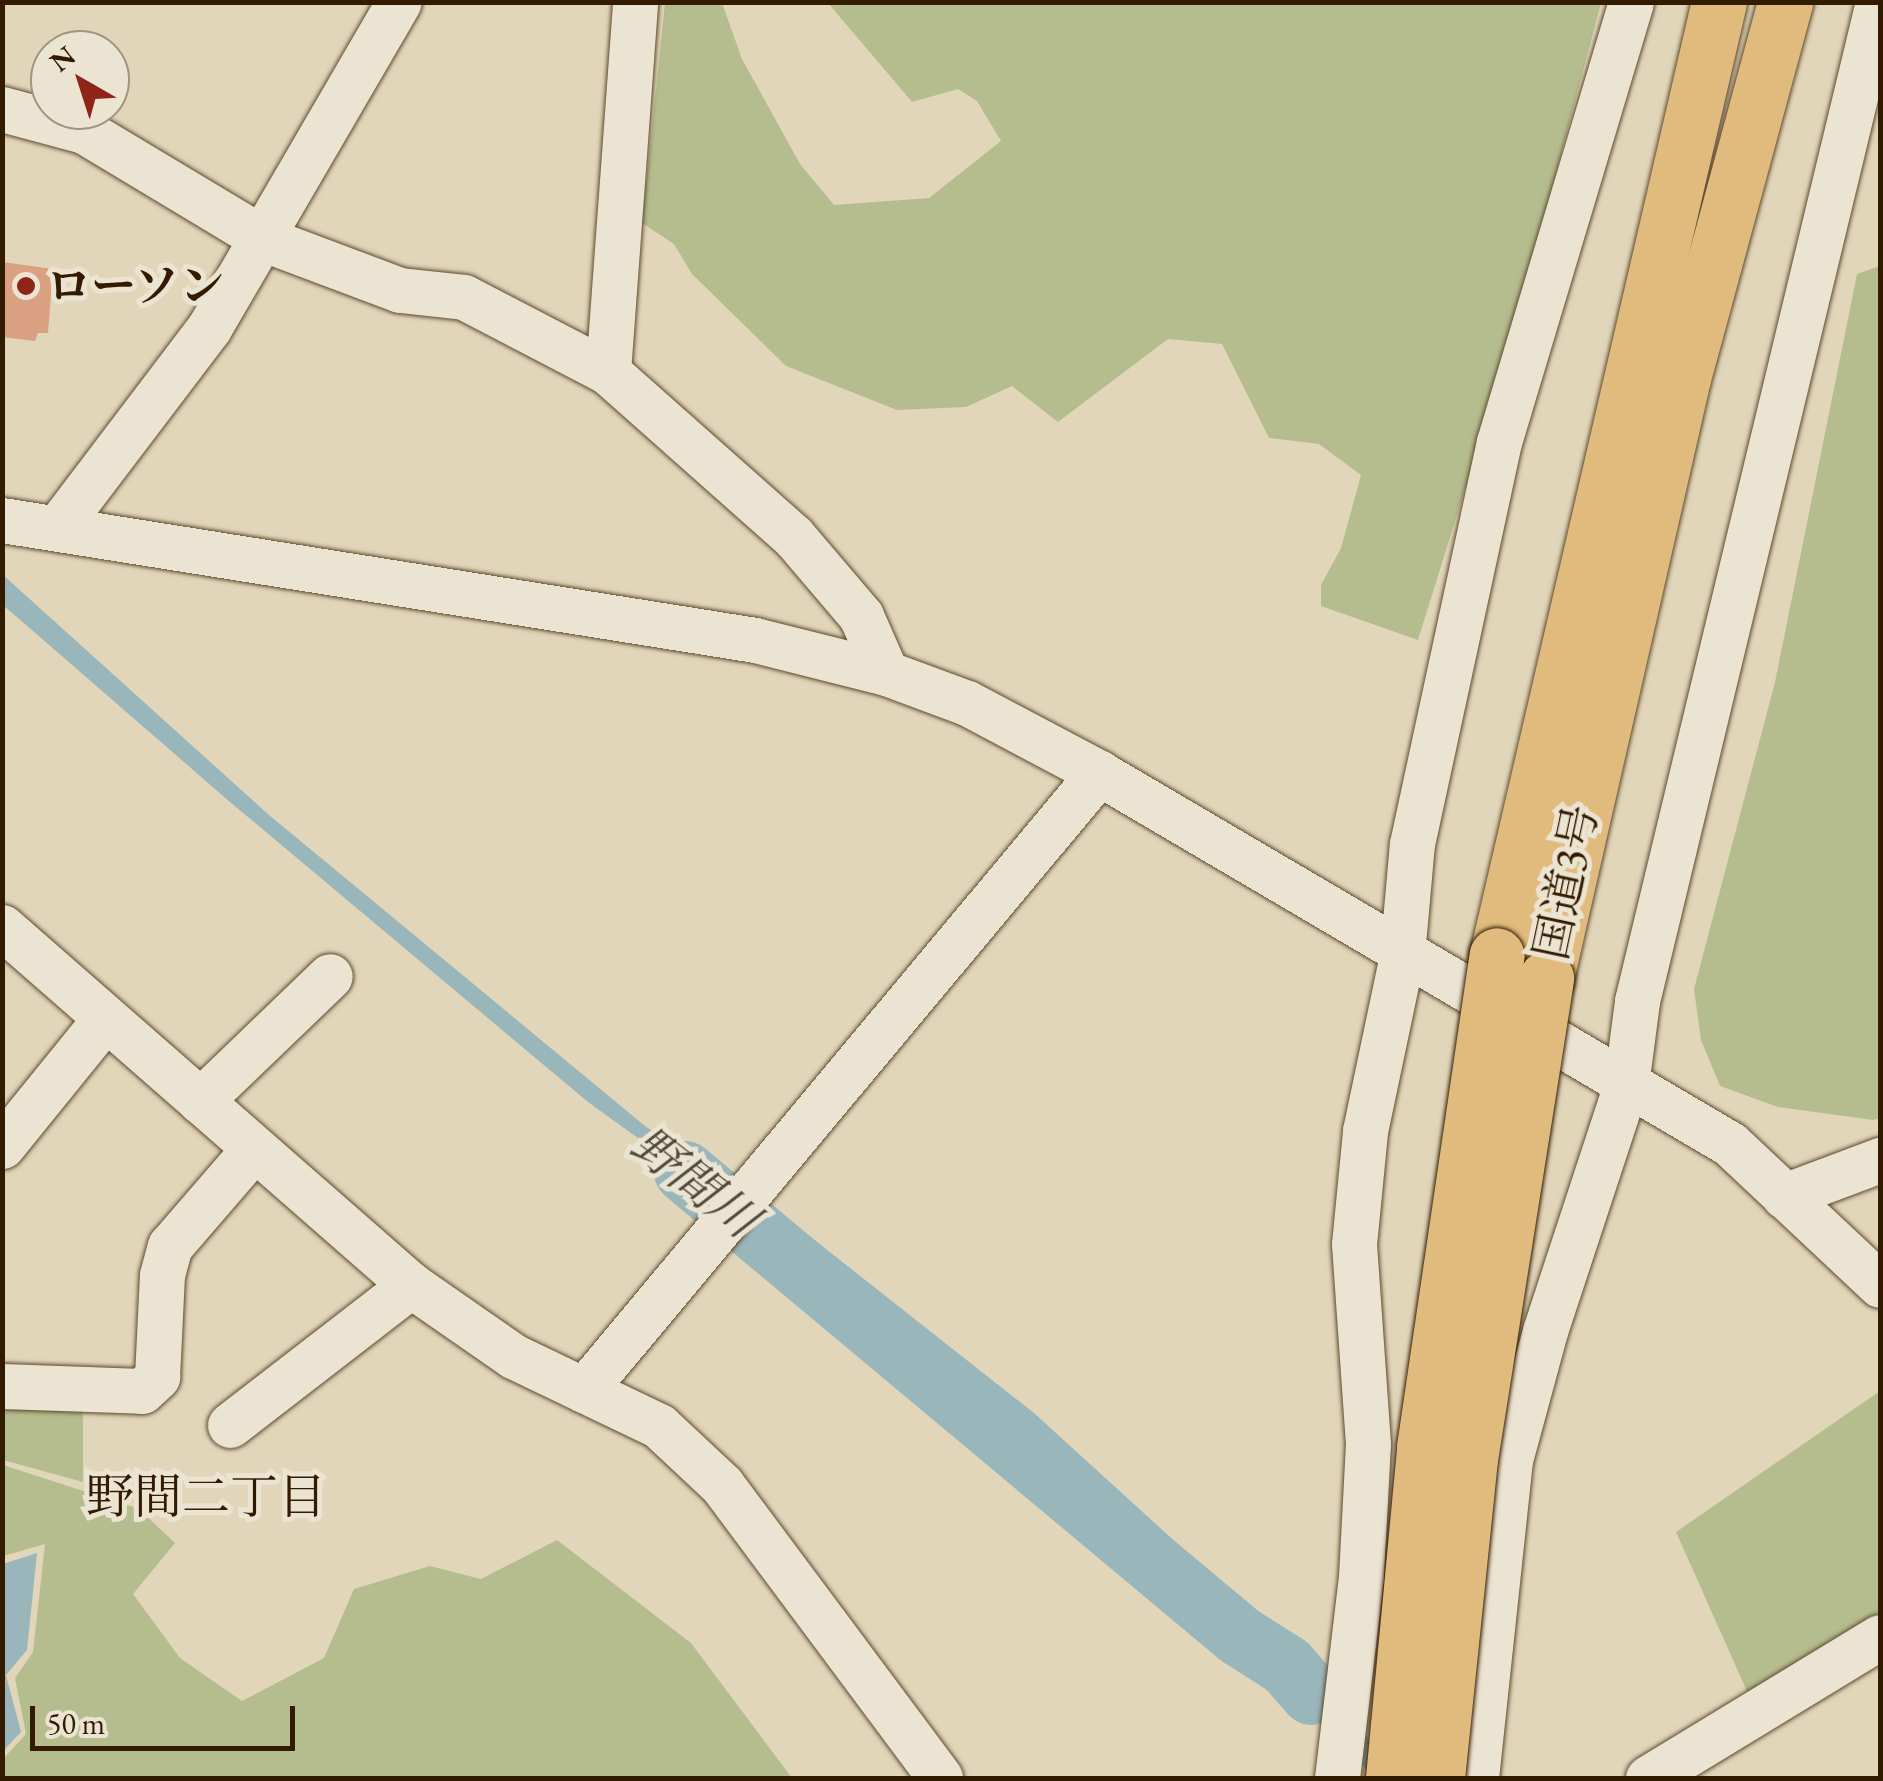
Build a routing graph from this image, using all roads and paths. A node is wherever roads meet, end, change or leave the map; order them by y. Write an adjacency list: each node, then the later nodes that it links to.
1 (398, 2): 8 (street)
2 (635, 2): 9 (street)
3 (1631, 2): 15 (street)
4 (1718, 2): 33 (highway, 国道3号, bridge)
5 (1785, 2): 34 (highway, 国道3号, bridge)
6 (1878, 2): 18 (street)
7 (2, 108): 8 (street)
8 (264, 240): 9 (street); 11 (street)
9 (608, 372): 12 (street)
10 (2, 520): 11 (street)
11 (58, 527): 12 (street)
12 (886, 673): 13 (street)
13 (1098, 773): 15 (street); 27 (street)
14 (2, 927): 17 (street)
15 (1402, 956): 18 (street); 30 (street)
16 (330, 976): 19 (street)
17 (104, 1020): 19 (street); 20 (street)
18 (1626, 1086): 23 (street); 35 (street)
19 (200, 1101): 21 (street)
20 (2, 1146)
21 (252, 1151): 24 (street); 26 (street)
22 (1880, 1160): 23 (street)
23 (1784, 1196): 25 (street)
24 (411, 1285): 27 (street); 28 (street)
25 (1880, 1285)
26 (2, 1386)
27 (584, 1390): 32 (street)
28 (230, 1425)
29 (1880, 1637): 31 (street)
30 (1337, 1769)
31 (1668, 1773)
32 (940, 1778)
33 (1393, 1778)
34 (1437, 1778)
35 (1476, 1778)

